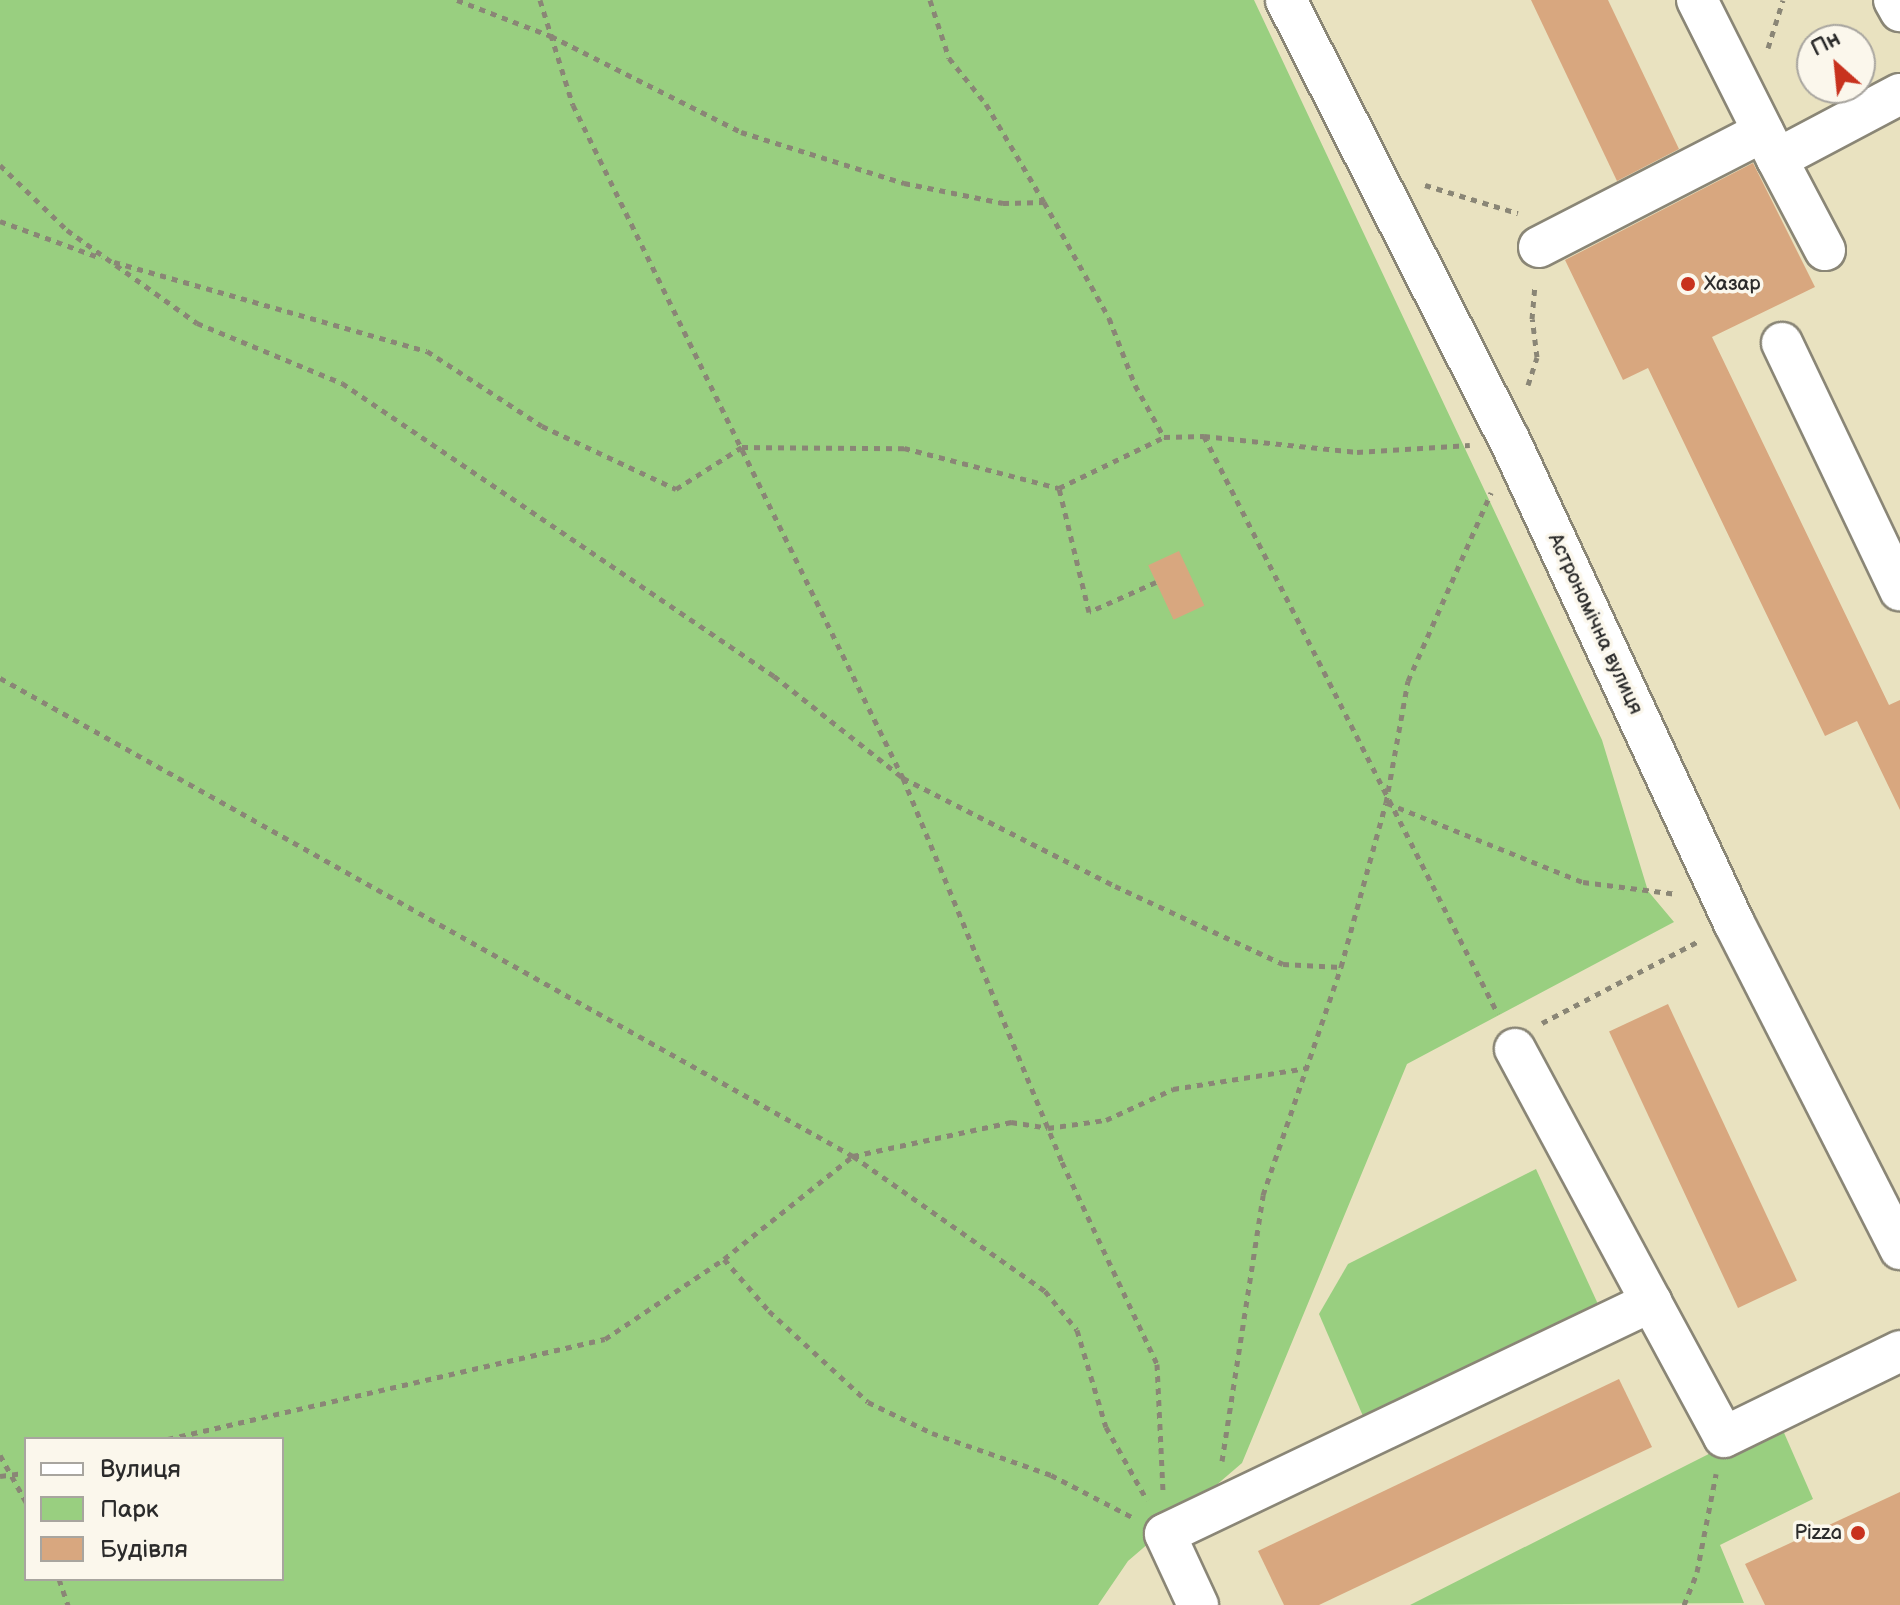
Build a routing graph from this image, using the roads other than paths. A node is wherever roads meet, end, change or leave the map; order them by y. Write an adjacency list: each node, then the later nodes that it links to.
1 (1286, 0): 12 (street, Астрономічна вулиця)
2 (1697, 0): 6 (street)
3 (1894, 0): 4 (street)
4 (1900, 11)
5 (1900, 94): 6 (street)
6 (1770, 145): 7 (street); 8 (street)
7 (1539, 247)
8 (1825, 250)
9 (1782, 343): 10 (street)
10 (1900, 590)
11 (1513, 1044): 13 (street)
12 (1900, 1249)
13 (1651, 1302): 14 (street); 15 (street)
14 (1900, 1351)
15 (1198, 1605)

